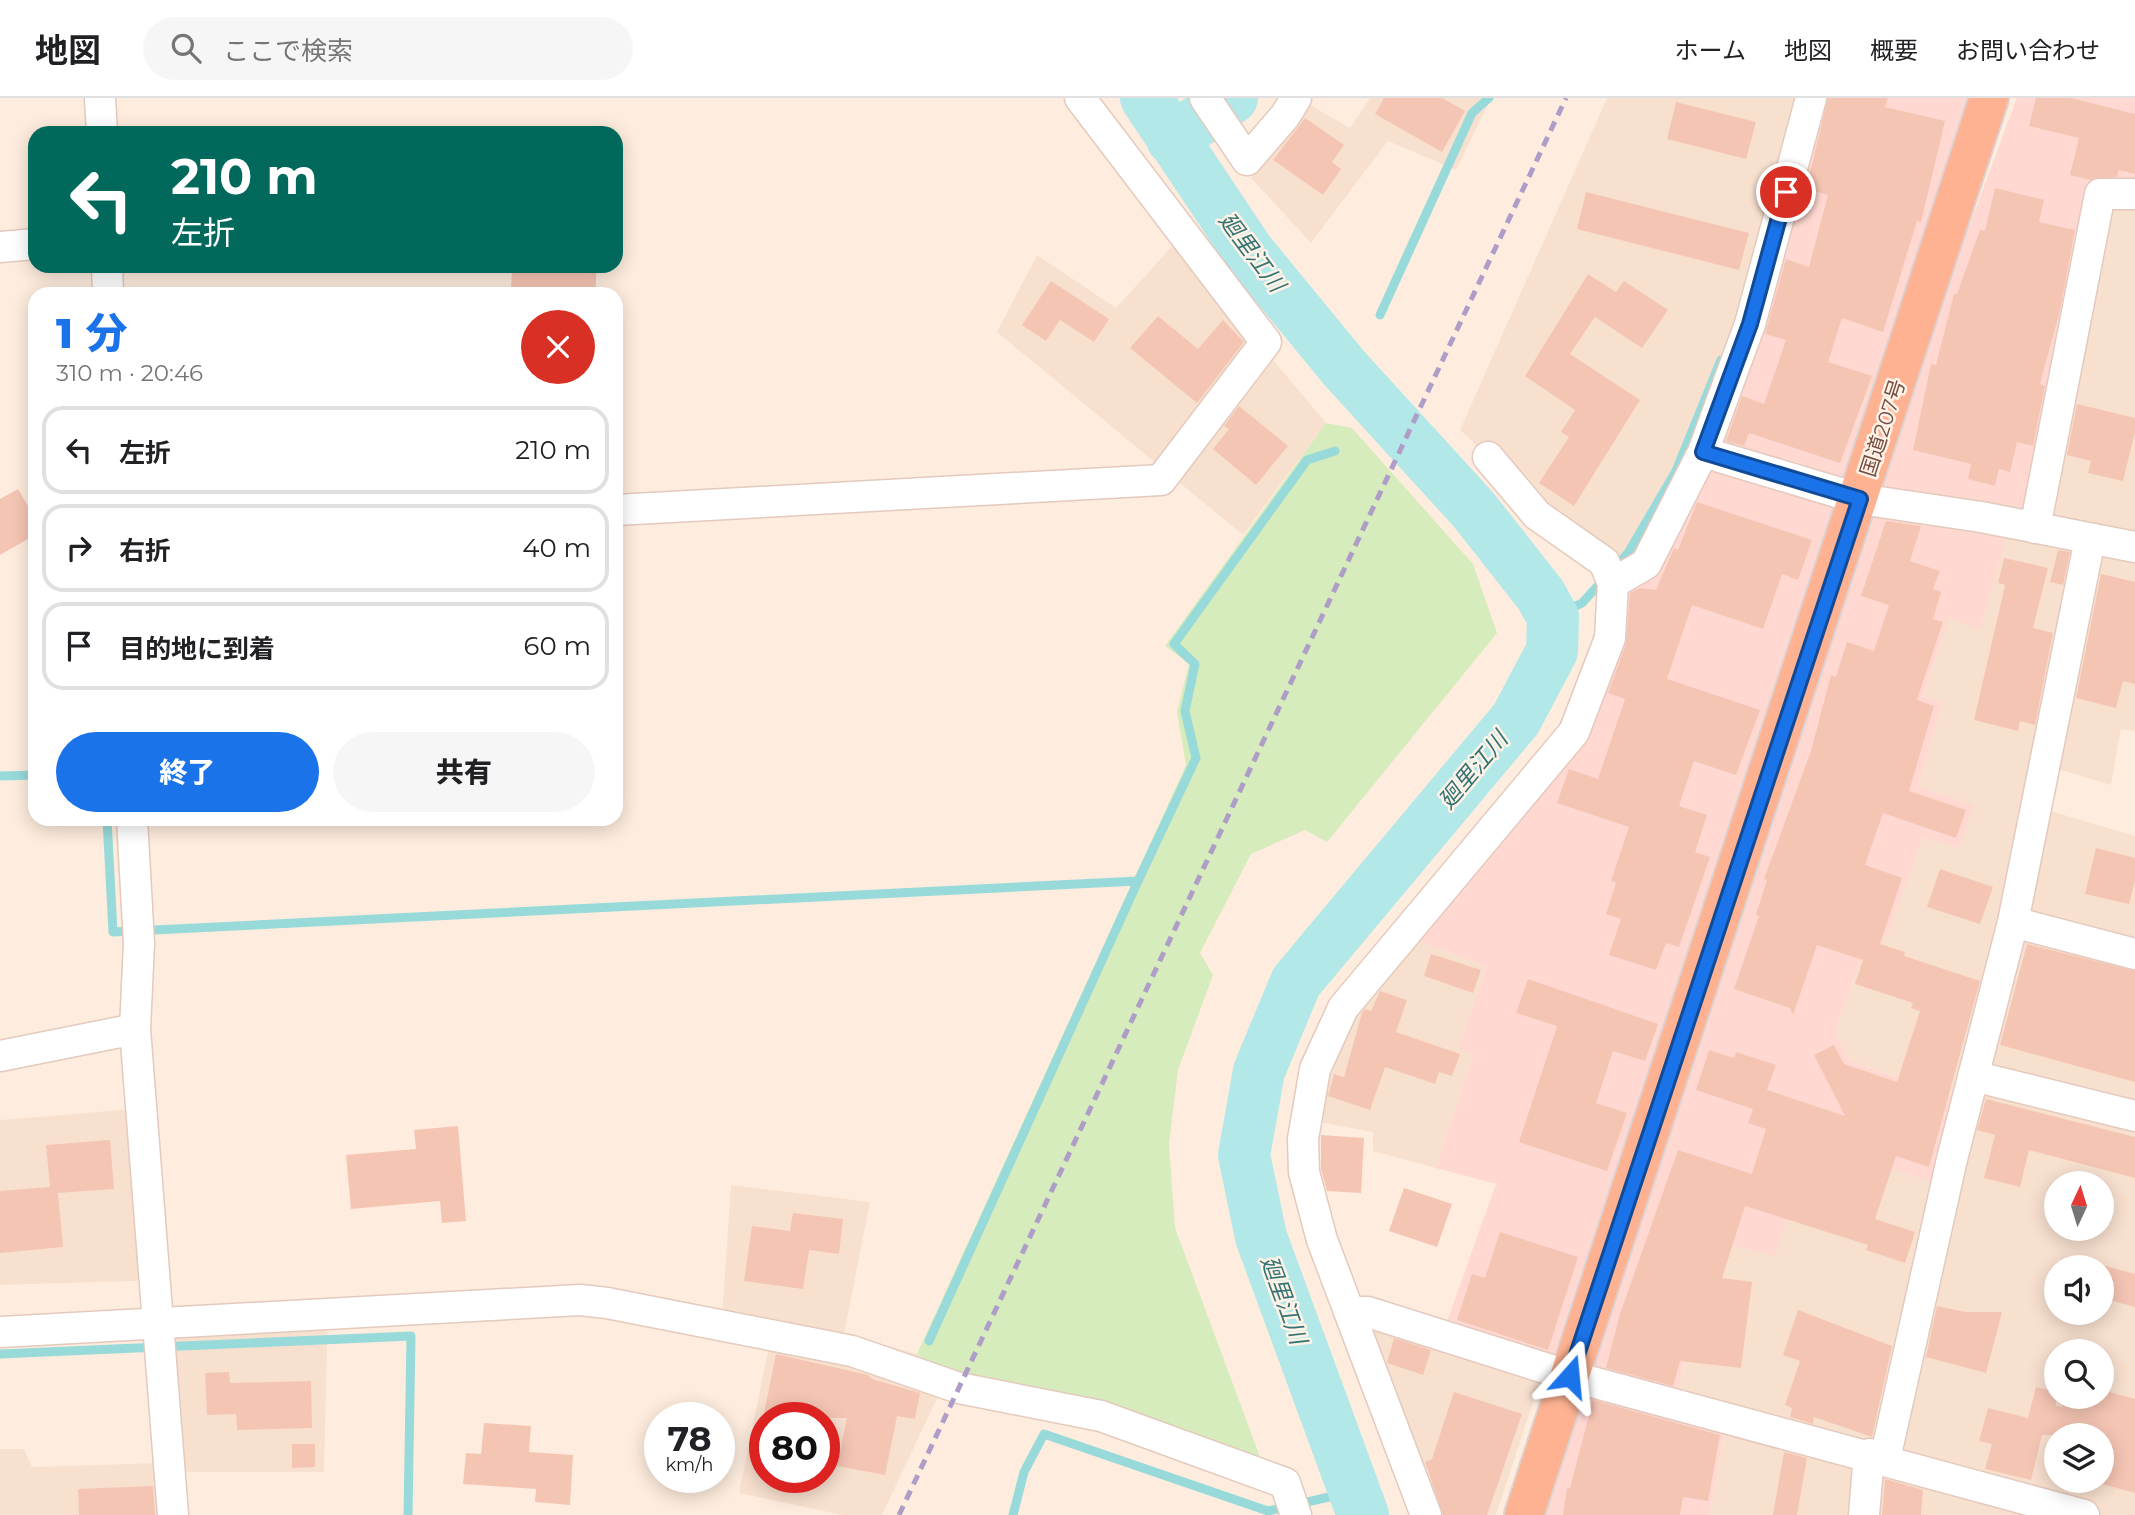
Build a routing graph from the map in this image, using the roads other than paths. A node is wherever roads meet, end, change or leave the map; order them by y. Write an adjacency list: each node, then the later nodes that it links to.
1 (100, 98): 7 (street)
2 (1296, 98): 6 (street)
3 (1811, 98): 11 (street)
4 (1989, 98): 13 (highway, 国道207号)
5 (1085, 100): 14 (street)
6 (1213, 109)
7 (102, 126)
8 (2135, 194): 15 (street)
9 (28, 245): 10 (street)
10 (0, 247)
11 (1703, 452): 13 (street); 18 (street)
12 (1488, 457): 18 (street)
13 (1860, 499): 15 (street); 29 (highway, 国道207号)
14 (623, 510)
15 (2035, 528): 16 (street)
16 (2090, 538): 17 (street); 20 (street)
17 (2135, 547)
18 (1609, 573): 26 (street)
19 (132, 826): 22 (street)
20 (2014, 922): 21 (street); 24 (street)
21 (2135, 954)
22 (135, 1029): 23 (street); 28 (street)
23 (0, 1056)
24 (1973, 1076): 25 (street); 30 (street)
25 (2135, 1116)
26 (1351, 1312): 29 (street); 33 (street)
27 (0, 1332): 28 (street)
28 (161, 1340): 31 (street); 32 (street)
29 (1570, 1376): 30 (street); 34 (highway, 国道207号)
30 (1877, 1457): 35 (street); 36 (street)
31 (1292, 1505)
32 (173, 1515)
33 (1426, 1515)
34 (1524, 1515)
35 (1864, 1515)
36 (2084, 1515)

